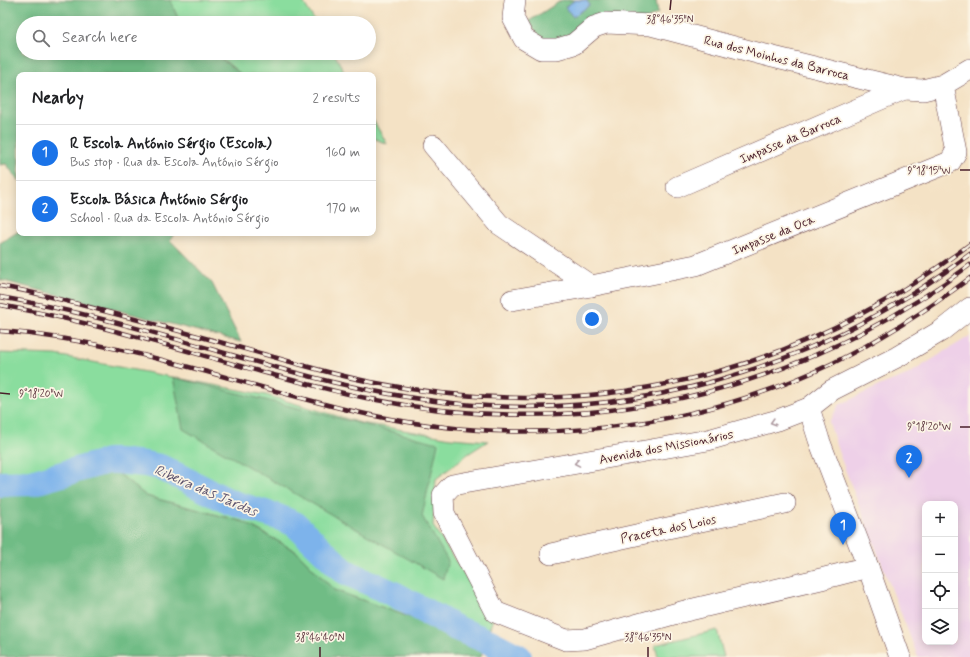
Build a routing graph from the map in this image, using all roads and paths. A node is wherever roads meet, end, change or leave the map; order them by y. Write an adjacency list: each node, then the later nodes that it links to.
1 (514, 9): 4 (street, Rua dos Moinhos da Barroca)
2 (970, 69): 3 (street)
3 (943, 86): 4 (street, Rua dos Moinhos da Barroca); 7 (street, Impasse da Oca)
4 (904, 89): 6 (street, Impasse da Barroca)
5 (433, 146): 7 (street)
6 (677, 187)
7 (591, 286): 8 (street, Impasse da Oca)
8 (512, 300)
9 (970, 308): 10 (street, Avenida dos Missionários)
10 (809, 408): 13 (street); 13 (street, Avenida dos Missionários, one-way to 13)
11 (785, 503): 12 (street, Praceta dos Loios)
12 (551, 554)
13 (868, 567): 14 (street)
14 (900, 657)

